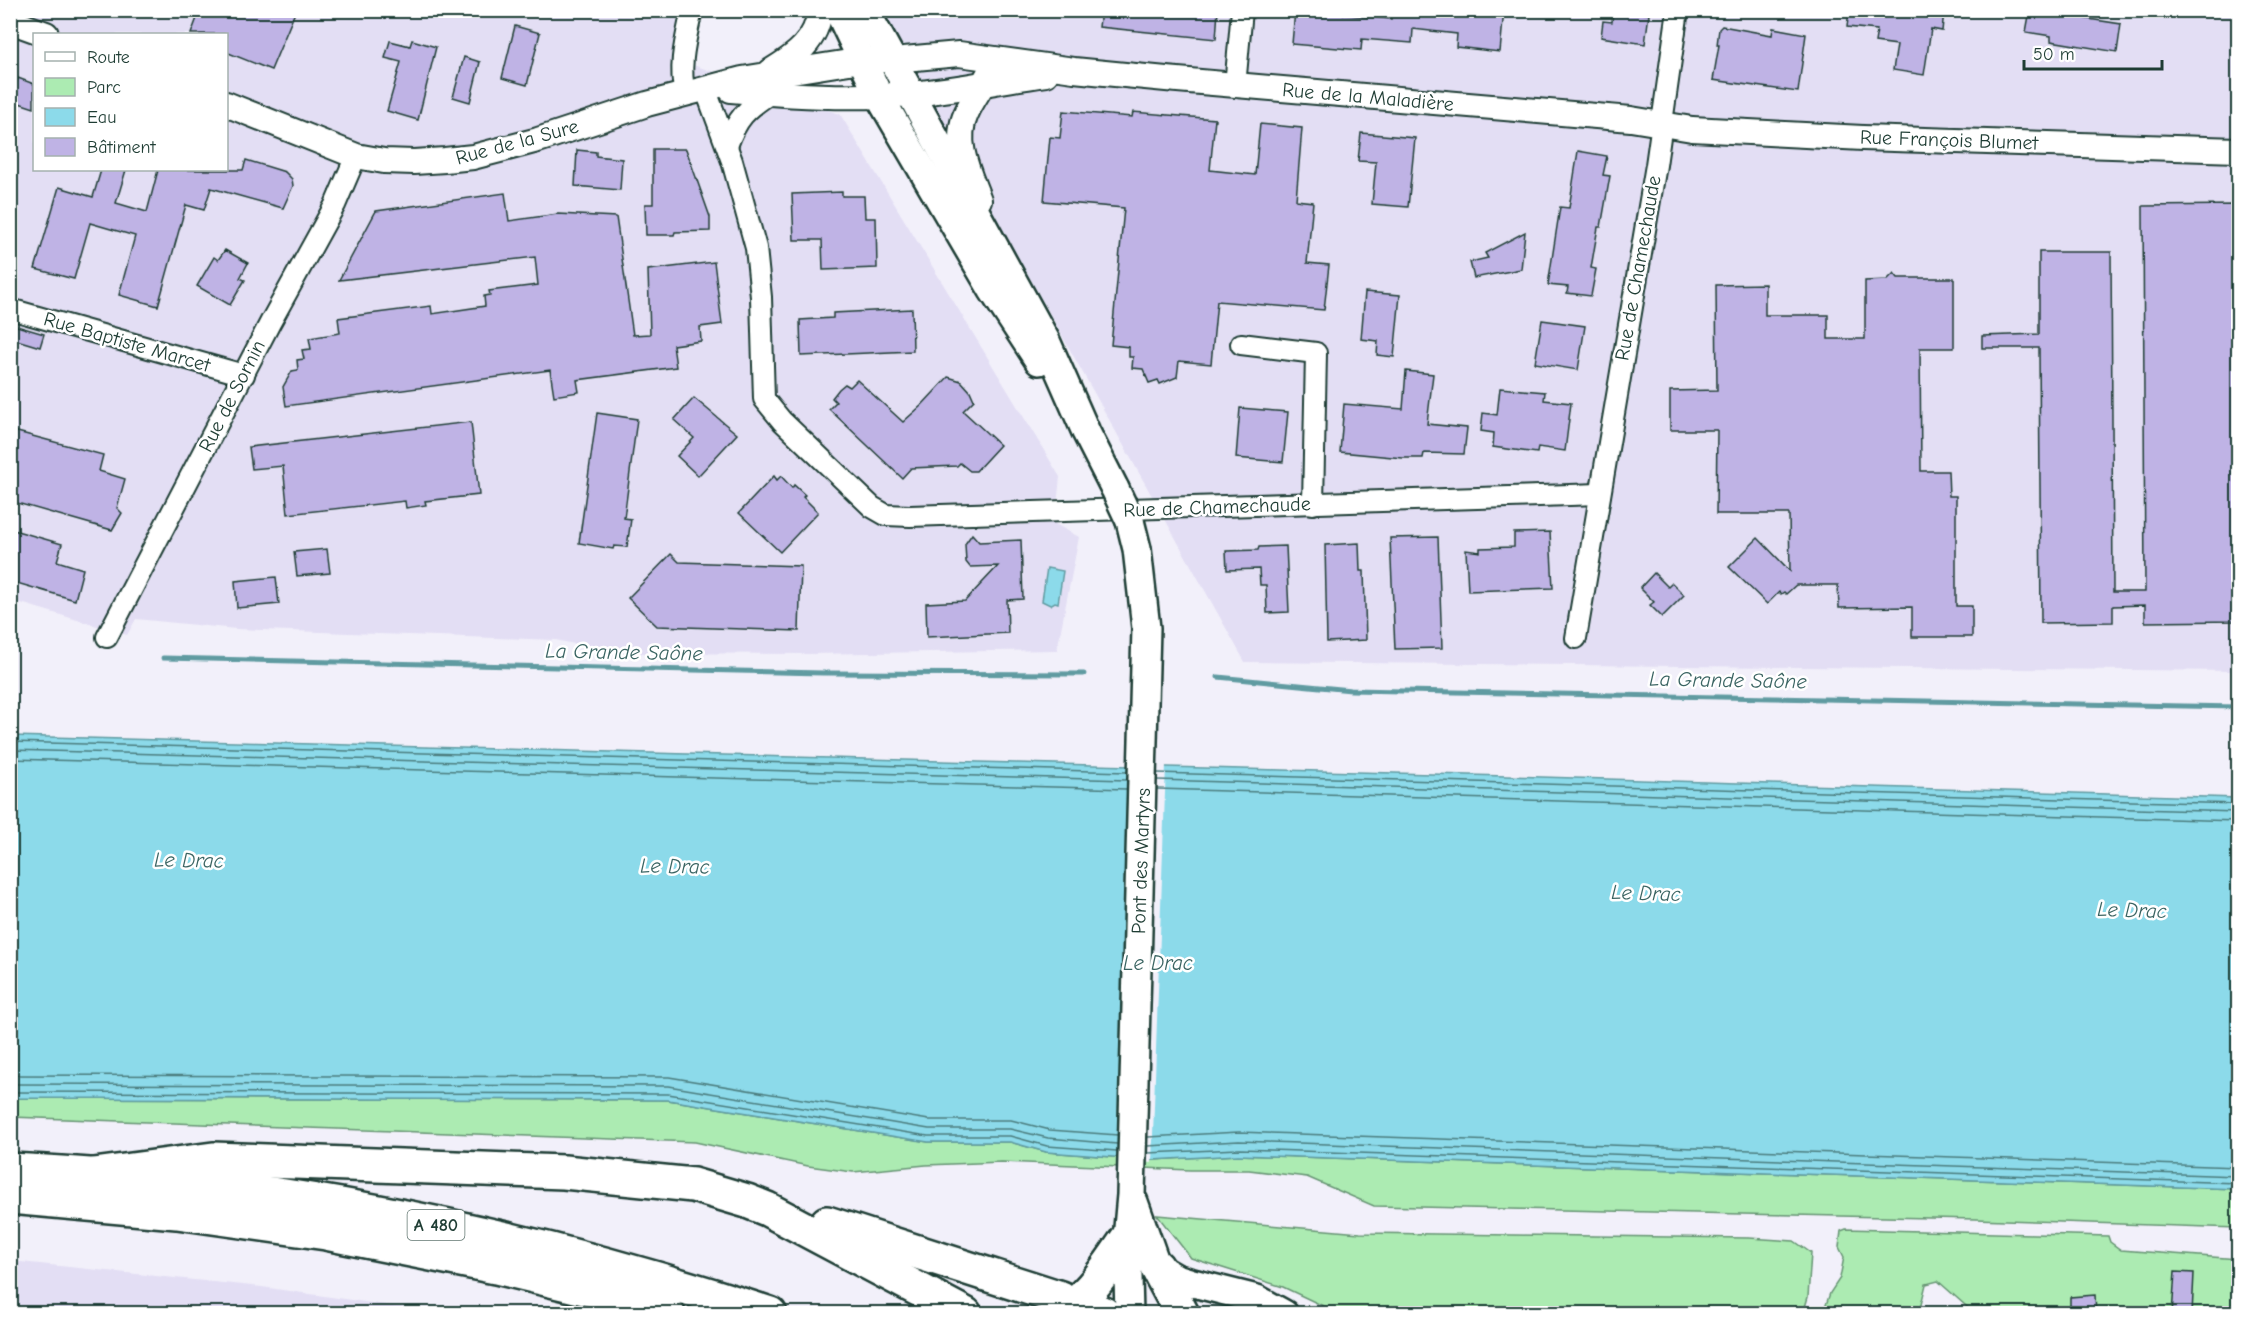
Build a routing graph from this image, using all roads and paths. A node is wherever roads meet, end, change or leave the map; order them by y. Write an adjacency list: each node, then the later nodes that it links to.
1 (692, 10): 16 (street, Rue de Chamechaude)
2 (820, 10): 13 (street)
3 (838, 10): 9 (main road)
4 (865, 10): 10 (main road)
5 (1242, 10): 15 (street)
6 (1678, 10): 20 (street, Rue de Chamechaude)
7 (10, 21): 8 (street)
8 (43, 33)
9 (862, 60): 10 (street, Rue de la Sure); 13 (street, Rue de la Sure); 18 (main road)
10 (893, 60): 11 (street, Rue de la Maladière); 17 (main road)
11 (995, 60): 12 (street, Rue de la Maladière); 14 (street)
12 (1074, 70): 14 (street, Rue de la Maladière); 15 (street, Rue de la Maladière)
13 (767, 84): 16 (street, Rue de la Sure); 18 (street, Rue de la Sure); 21 (street)
14 (983, 84): 17 (street, Rue de la Maladière); 24 (street)
15 (1235, 86): 20 (street, Rue de la Maladière)
16 (695, 91): 21 (street, Rue de Chamechaude); 23 (street, Rue de la Sure)
17 (911, 94): 18 (street, Rue de la Maladière); 24 (main road)
18 (879, 96): 28 (main road)
19 (228, 105): 23 (street, Rue de la Sure)
20 (1661, 125): 22 (street, Rue François Blumet); 29 (street, Rue de Chamechaude)
21 (727, 146): 30 (street, Rue de Chamechaude)
22 (2238, 150)
23 (356, 156): 27 (street, Rue de Sornin)
24 (998, 254): 28 (main road)
25 (10, 309): 27 (street, Rue Baptiste Marcet)
26 (1241, 344): 30 (street)
27 (244, 375): 31 (street, Rue de Sornin)
28 (1086, 432): 35 (main road, Pont des Martyrs, bridge)
29 (1600, 494): 30 (street, Rue de Chamechaude); 32 (street)
30 (1313, 504)
31 (106, 637)
32 (1576, 638)
33 (10, 1170): 34 (highway, A 480)
34 (94, 1175): 37 (highway); 44 (highway, A 480)
35 (1131, 1195): 38 (main road, Pont des Martyrs); 39 (main road)
36 (10, 1197): 40 (highway, A 480)
37 (767, 1209): 41 (highway); 45 (highway)
38 (1127, 1239): 41 (highway); 46 (main road, Pont des Martyrs)
39 (1156, 1267): 47 (highway); 48 (main road)
40 (600, 1292): 42 (highway); 43 (highway, A 480)
41 (1060, 1306)
42 (635, 1314)
43 (668, 1314)
44 (770, 1314)
45 (965, 1314)
46 (1129, 1314)
47 (1182, 1314)
48 (1284, 1314)

